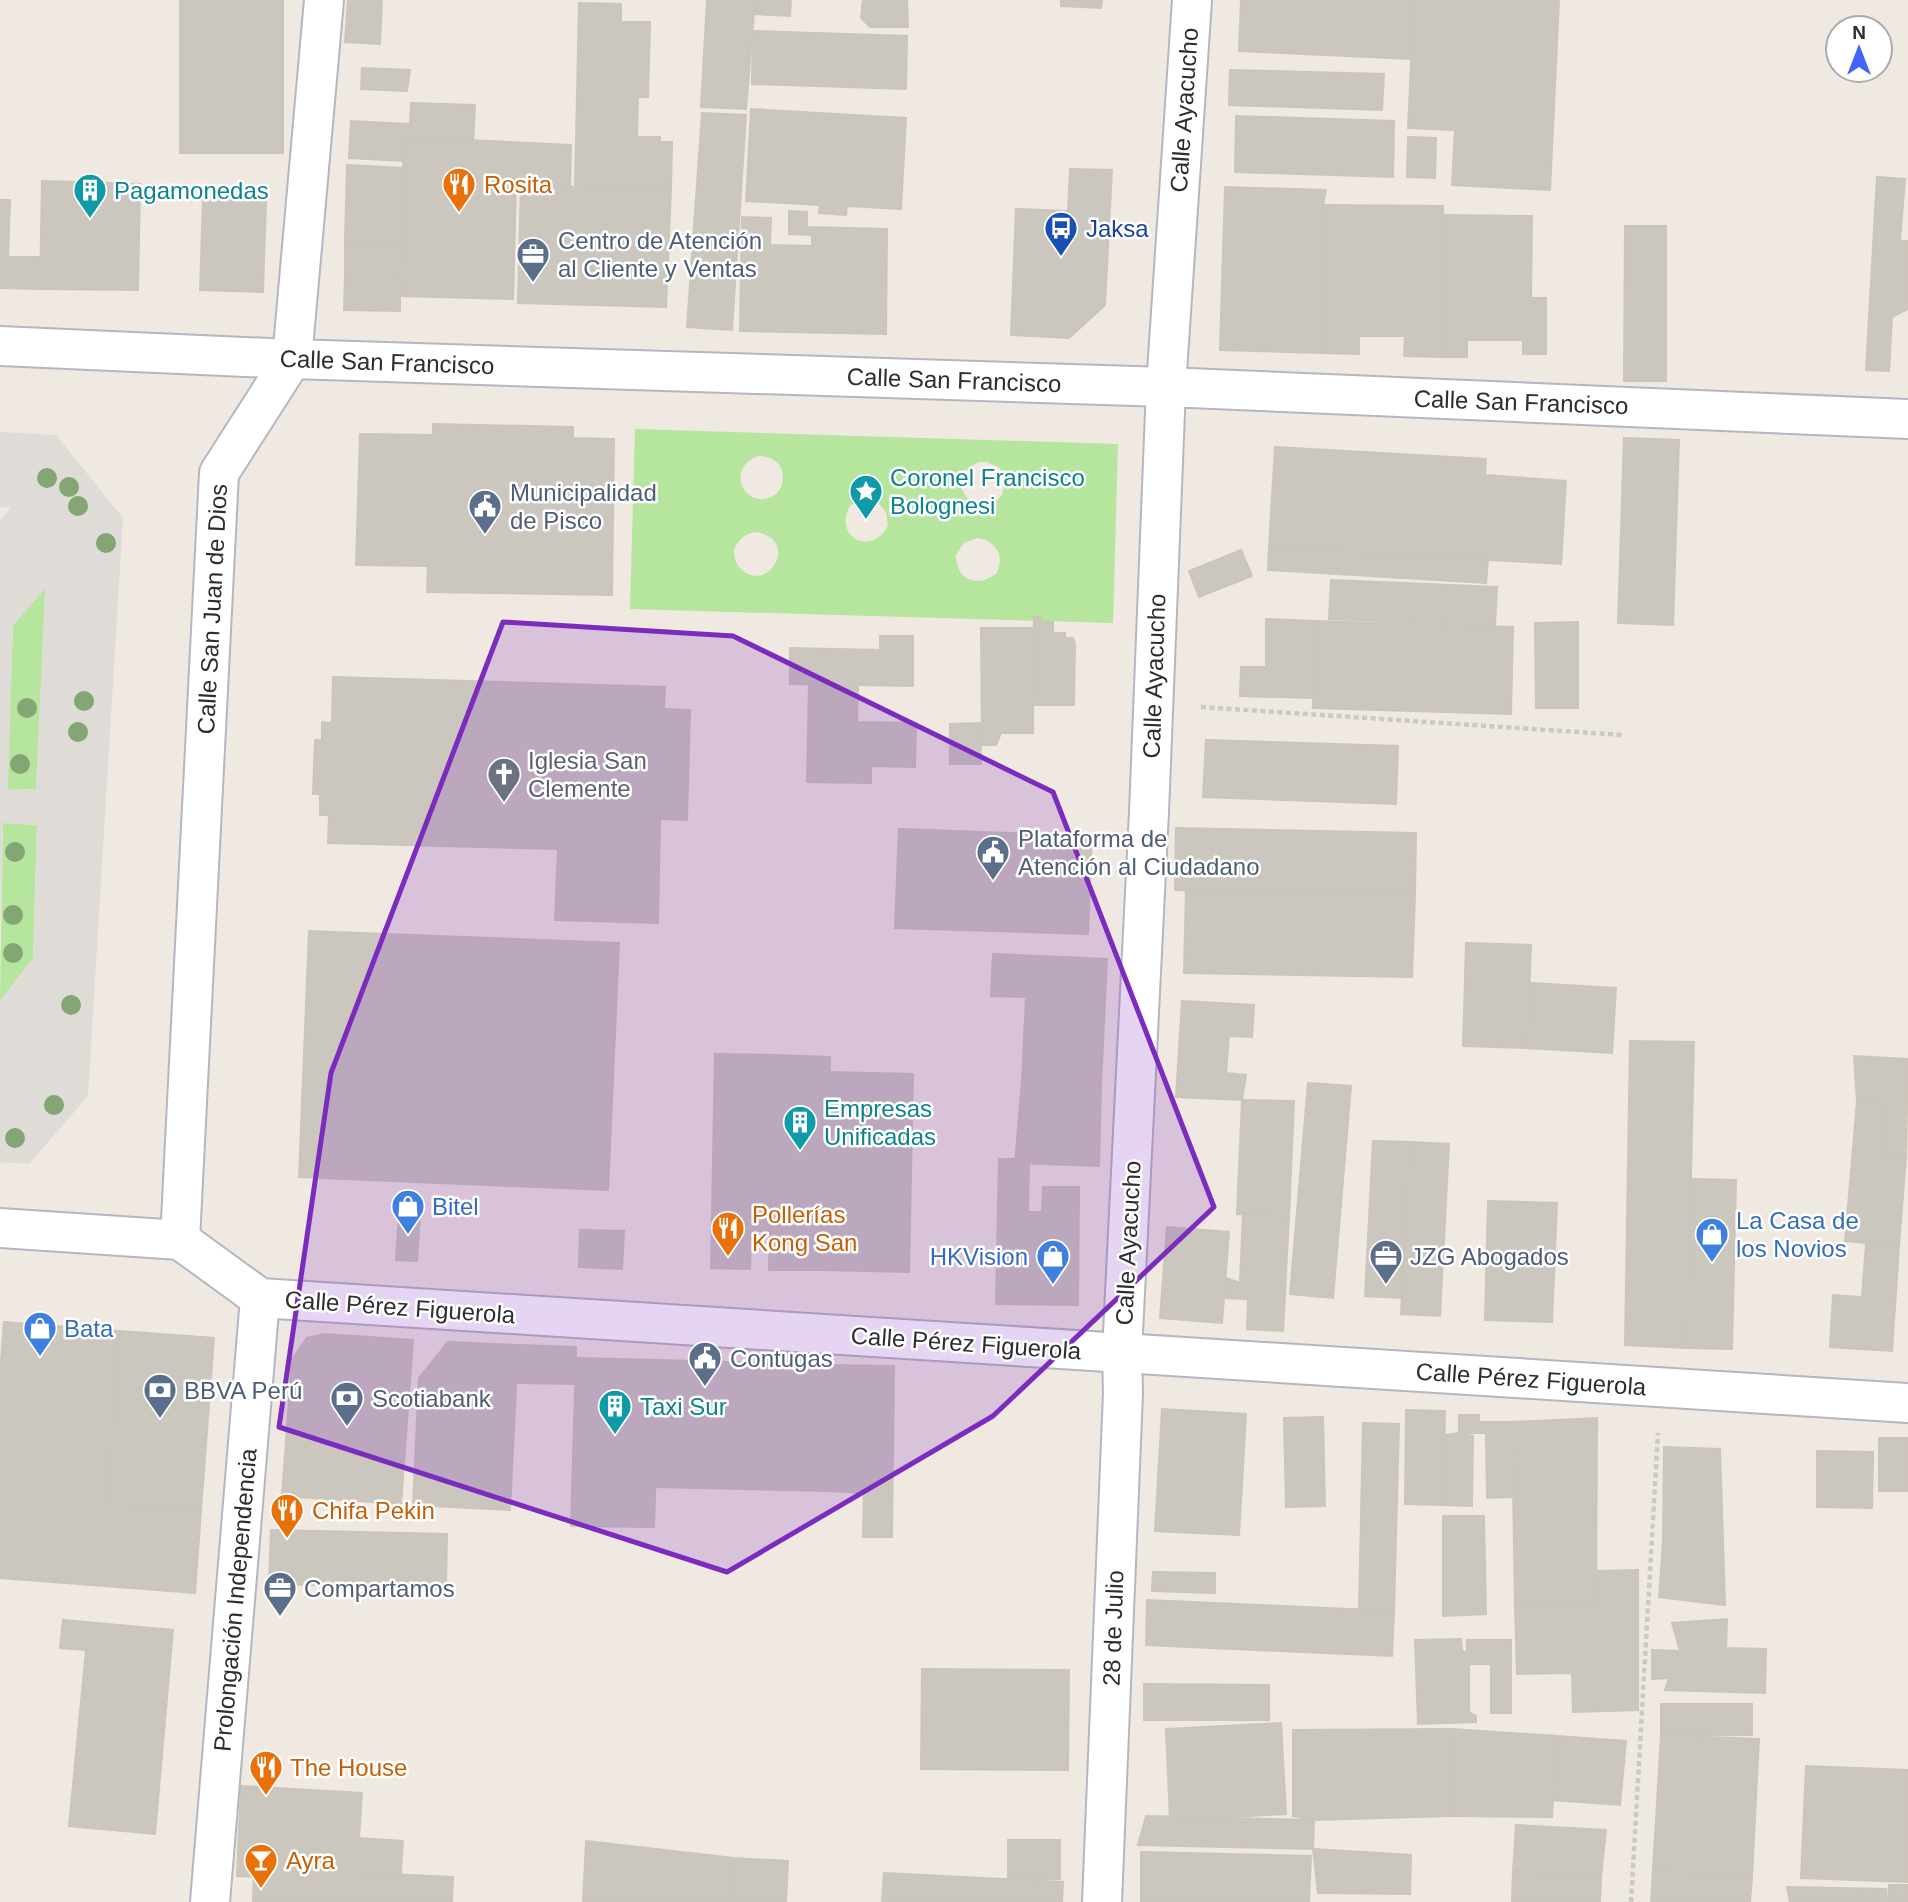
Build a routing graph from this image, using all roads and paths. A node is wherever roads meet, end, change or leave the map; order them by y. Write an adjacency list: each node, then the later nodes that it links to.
1 (324, 0): 4 (main road, Calle San Juan de Dios)
2 (1192, 0): 5 (main road, Calle Ayacucho)
3 (0, 346): 4 (main road, Calle San Francisco)
4 (292, 359): 5 (main road, Calle San Francisco); 10 (main road, Calle San Juan de Dios)
5 (1166, 387): 6 (main road, Calle San Francisco); 7 (main road, Calle Ayacucho)
6 (1908, 419)
7 (1152, 704): 8 (path); 12 (main road, Calle Ayacucho)
8 (1623, 735)
9 (0, 1228): 10 (main road)
10 (180, 1240): 11 (main road, Calle Pérez Figuerola)
11 (260, 1298): 12 (main road, Calle Pérez Figuerola); 15 (main road, Prolongación Independencia)
12 (1122, 1353): 13 (main road, Calle Pérez Figuerola); 16 (main road, 28 de Julio)
13 (1661, 1387): 14 (main road, Calle Pérez Figuerola); 17 (path)
14 (1908, 1403)
15 (210, 1902)
16 (1102, 1902)
17 (1631, 1902)

